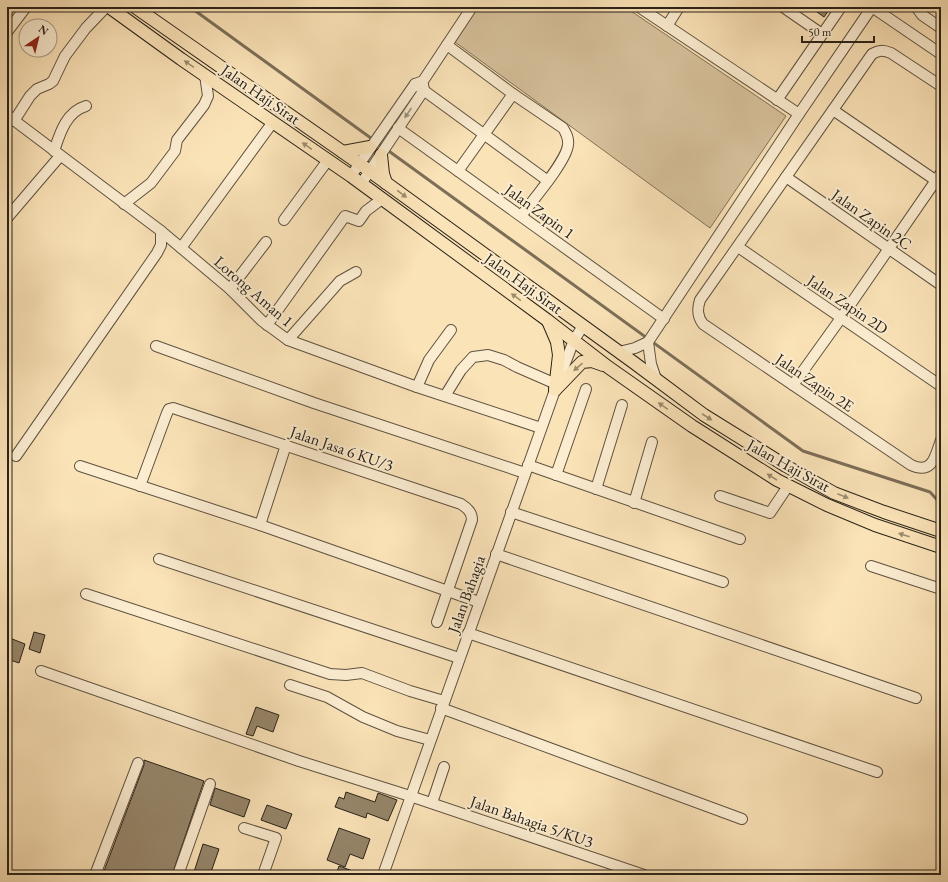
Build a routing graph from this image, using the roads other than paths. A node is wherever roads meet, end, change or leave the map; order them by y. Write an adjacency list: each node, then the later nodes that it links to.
1 (26, 7): 14 (street)
2 (106, 7): 26 (street)
3 (109, 7): 18 (main road, Jalan Haji Sirat, one-way to 3)
4 (135, 7): 31 (main road, Jalan Haji Sirat)
5 (472, 7): 16 (street)
6 (639, 7): 12 (street)
7 (679, 7): 12 (street)
8 (783, 7): 15 (street)
9 (841, 7): 15 (street)
10 (872, 7): 17 (street); 25 (street)
11 (916, 7): 13 (street)
12 (667, 26): 22 (street)
13 (941, 28)
14 (7, 32)
15 (822, 34): 22 (street)
16 (447, 45): 19 (street); 21 (street)
17 (941, 54)
18 (205, 75): 27 (main road, Jalan Haji Sirat); 45 (street)
19 (420, 85): 28 (street, one-way to 28); 29 (street); 30 (street)
20 (941, 86): 24 (street)
21 (513, 94): 29 (street); 41 (street)
22 (777, 100): 25 (street)
23 (86, 106): 32 (street)
24 (833, 110): 39 (street); 40 (street)
25 (799, 114): 58 (street)
26 (9, 119): 32 (street, Lorong Aman 1)
27 (273, 122): 34 (main road, Jalan Haji Sirat, one-way to 27); 52 (street)
28 (395, 132): 33 (street); 37 (street, Jalan Zapin 1)
29 (484, 134): 37 (street); 41 (street)
30 (371, 146): 31 (main road); 35 (street)
31 (343, 152): 35 (main road, Jalan Haji Sirat)
32 (57, 154): 45 (street, Lorong Aman 1); 47 (street)
33 (382, 154): 36 (street); 42 (main road)
34 (328, 160): 38 (main road, Jalan Haji Sirat); 48 (street)
35 (360, 164): 36 (main road, Jalan Haji Sirat); 38 (street)
36 (370, 171): 42 (main road, Jalan Haji Sirat); 43 (street)
37 (458, 171): 46 (street, Jalan Zapin 1)
38 (351, 176): 43 (main road, Jalan Haji Sirat)
39 (786, 177): 51 (street); 53 (street, Jalan Zapin 2C)
40 (939, 179): 53 (street)
41 (548, 181): 46 (street)
42 (386, 183): 61 (main road, Jalan Haji Sirat, one-way to 61)
43 (361, 184): 44 (main road, Jalan Haji Sirat)
44 (382, 199): 59 (main road, Jalan Haji Sirat, one-way to 44); 60 (street)
45 (124, 204): 49 (street, Lorong Aman 1)
46 (521, 216): 58 (street, Jalan Zapin 1)
47 (7, 218)
48 (284, 220)
49 (161, 231): 52 (street, Lorong Aman 1); 81 (street)
50 (266, 242): 56 (street)
51 (738, 247): 57 (street, Jalan Zapin 2D); 70 (street, Jalan Zapin 2E)
52 (181, 248): 56 (street, Lorong Aman 1)
53 (888, 250): 55 (street, Jalan Zapin 2C); 57 (street)
54 (356, 272): 63 (street)
55 (941, 285)
56 (230, 289): 60 (street, Lorong Aman 1)
57 (842, 318): 70 (street); 72 (street, Jalan Zapin 2D)
58 (664, 319): 65 (street)
59 (547, 320): 64 (main road, Jalan Haji Sirat); 73 (main road)
60 (267, 325): 63 (street, Lorong Aman 1)
61 (583, 326): 64 (street, Jalan Bahagia); 67 (main road, Jalan Haji Sirat)
62 (451, 330): 71 (street)
63 (288, 340): 71 (street, Lorong Aman 1)
64 (574, 340): 68 (main road, Jalan Haji Sirat); 73 (street, Jalan Bahagia)
65 (648, 342): 67 (street); 69 (street)
66 (156, 346): 83 (street)
67 (619, 352): 69 (main road, Jalan Haji Sirat)
68 (608, 367): 73 (main road, one-way to 73); 86 (main road, Jalan Haji Sirat, one-way to 68)
69 (656, 379): 92 (main road, Jalan Haji Sirat, one-way to 92)
70 (793, 385): 78 (street, Jalan Zapin 2E)
71 (417, 386): 75 (street, Lorong Aman 1)
72 (941, 386)
73 (555, 387): 75 (street); 77 (street, Jalan Bahagia)
74 (586, 389): 84 (street)
75 (445, 396): 77 (street, Lorong Aman 1)
76 (622, 404): 87 (street)
77 (541, 428): 83 (street, Jalan Bahagia)
78 (941, 440)
79 (652, 442): 89 (street)
80 (286, 445): 85 (street, Jalan Jasa 6 KU/3); 91 (street); 100 (street, Jalan Jasa 6 KU/3)
81 (16, 456)
82 (80, 466): 85 (street)
83 (527, 469): 84 (street); 90 (street, Jalan Bahagia)
84 (556, 475): 87 (street)
85 (140, 486): 91 (street)
86 (788, 486): 88 (street); 94 (main road, Jalan Haji Sirat, one-way to 86)
87 (596, 489): 89 (street)
88 (720, 496)
89 (634, 503): 93 (street)
90 (511, 512): 95 (street, Jalan Bahagia); 98 (street)
91 (260, 525): 100 (street)
92 (941, 532)
93 (740, 539)
94 (941, 547)
95 (496, 554): 102 (street, Jalan Bahagia); 108 (street)
96 (159, 559): 105 (street)
97 (871, 566): 99 (street)
98 (723, 582)
99 (941, 589)
100 (448, 591): 102 (street); 103 (street, Jalan Jasa 6 KU/3)
101 (86, 594): 109 (street)
102 (479, 602): 104 (street, Jalan Bahagia)
103 (437, 622)
104 (468, 633): 105 (street, Jalan Bahagia); 113 (street)
105 (459, 658): 109 (street, Jalan Bahagia)
106 (41, 671): 115 (street, Jalan Bahagia 5/KU3)
107 (290, 685): 110 (street)
108 (916, 698)
109 (443, 704): 110 (street, Jalan Bahagia); 117 (street)
110 (430, 740): 115 (street, Jalan Bahagia)
111 (138, 764): 119 (street)
112 (444, 767): 116 (street)
113 (877, 772)
114 (210, 784): 120 (street)
115 (410, 796): 116 (street, Jalan Bahagia 5/KU3); 122 (street, Jalan Bahagia)
116 (432, 803): 123 (street, Jalan Bahagia 5/KU3)
117 (742, 819)
118 (244, 828): 121 (street)
119 (95, 875)
120 (178, 875)
121 (263, 875)
122 (383, 875)
123 (644, 875)

